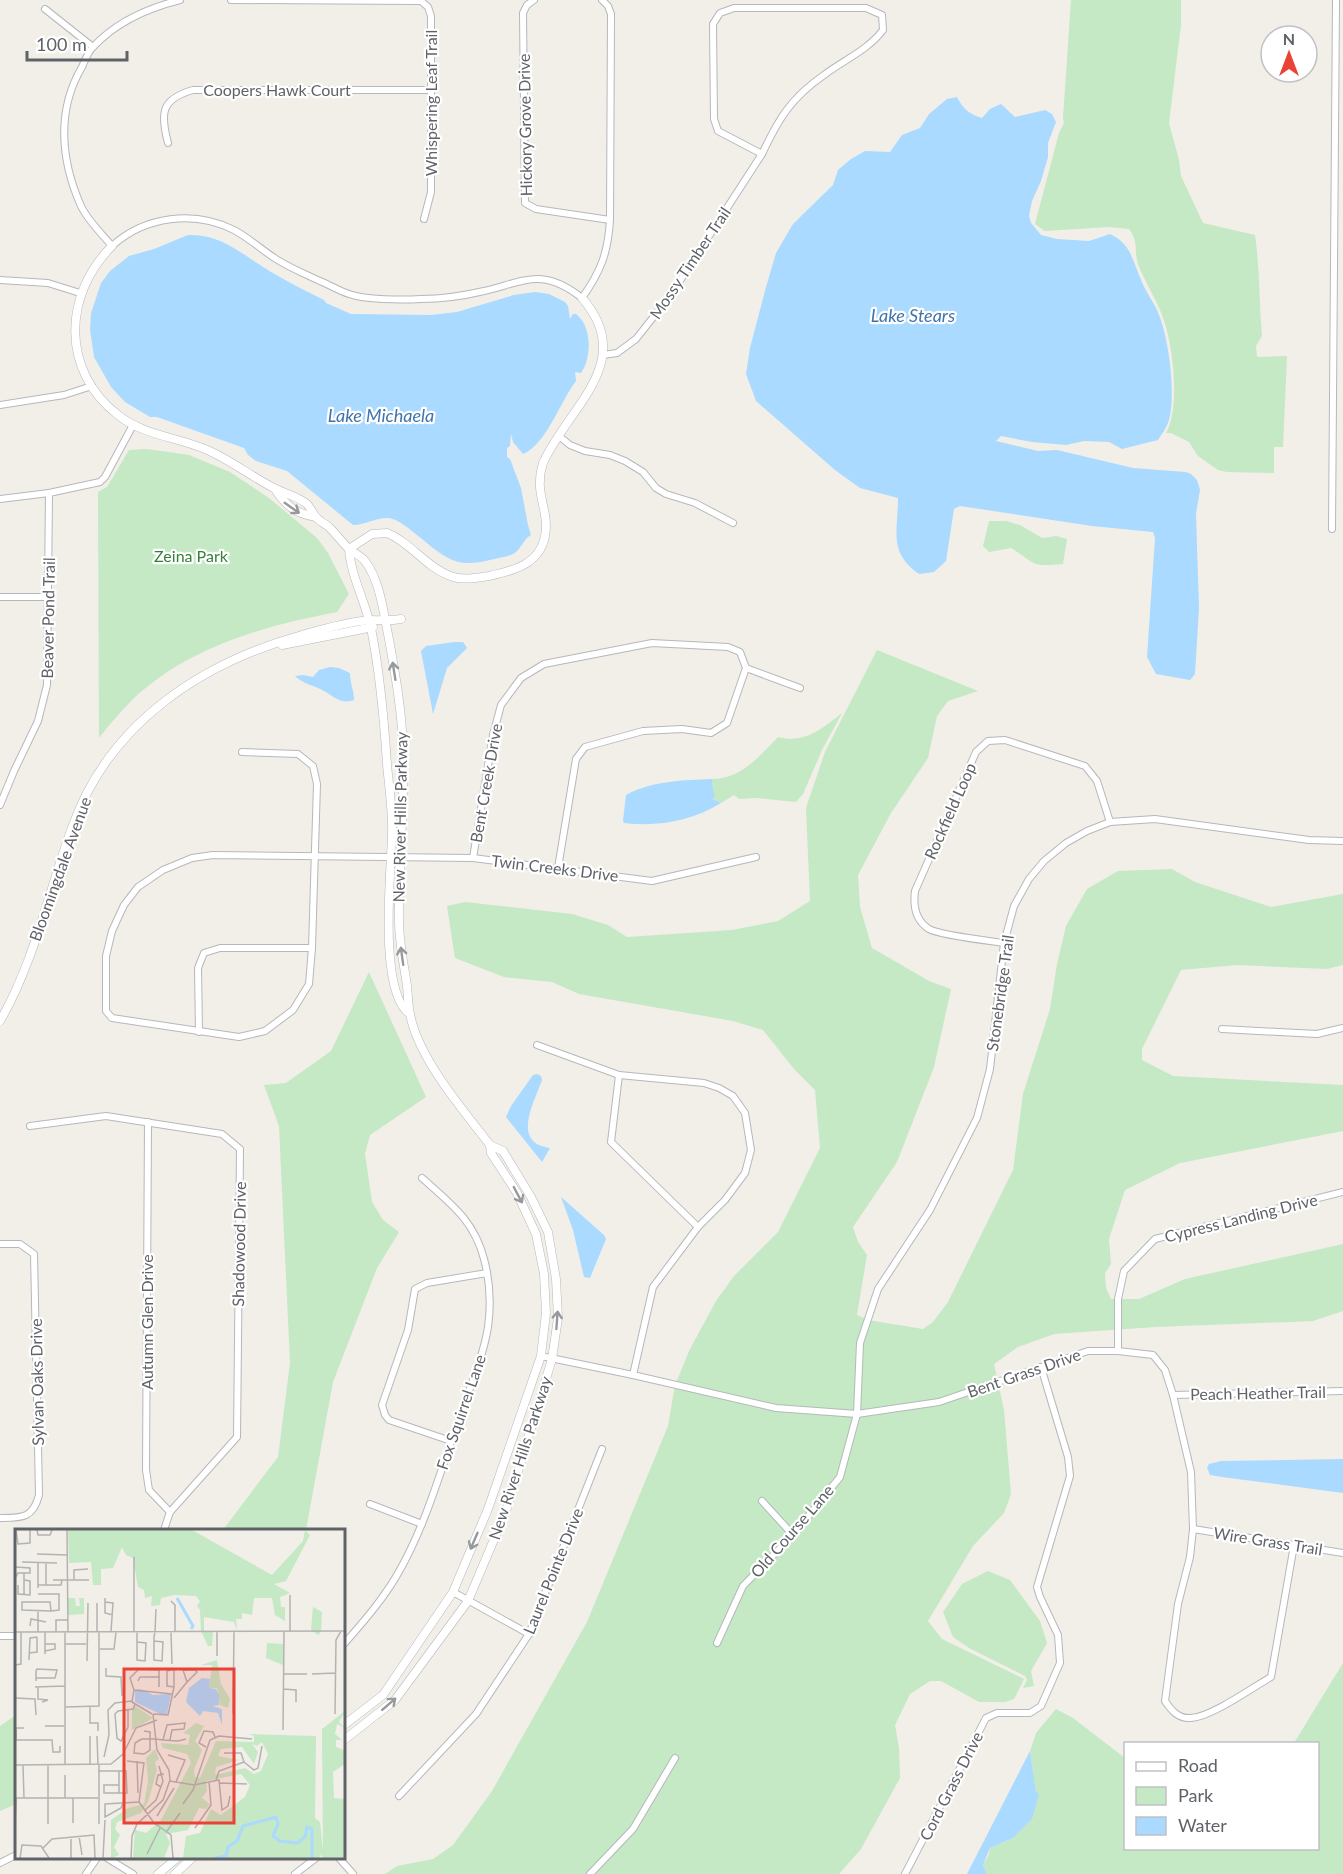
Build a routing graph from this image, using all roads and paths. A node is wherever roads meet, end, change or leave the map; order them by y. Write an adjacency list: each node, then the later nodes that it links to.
1 (180, 0): 7 (street)
2 (231, 0): 8 (street, Whispering Leaf Trail)
3 (534, 0): 12 (street, Hickory Grove Drive)
4 (602, 0): 12 (street)
5 (1336, 0): 27 (street)
6 (45, 9): 7 (street)
7 (93, 47): 13 (street)
8 (432, 90): 9 (street, Coopers Hawk Court); 11 (street, Whispering Leaf Trail)
9 (168, 143)
10 (762, 154): 10 (street, Mossy Timber Trail); 17 (street, Mossy Timber Trail)
11 (424, 219)
12 (610, 220): 16 (street)
13 (112, 246): 15 (street); 16 (street)
14 (0, 280): 15 (street)
15 (80, 293): 18 (street)
16 (582, 298): 17 (street)
17 (603, 355): 21 (street)
18 (92, 386): 19 (street); 20 (street)
19 (0, 405)
20 (133, 425): 22 (street); 23 (street)
21 (559, 436): 26 (street); 28 (street)
22 (275, 489): 25 (street, New River Hills Parkway); 25 (street, one-way to 25)
23 (49, 493): 24 (street); 30 (street, Beaver Pond Trail)
24 (0, 499)
25 (316, 517): 28 (street, New River Hills Parkway)
26 (733, 523)
27 (1332, 529)
28 (349, 549): 32 (street, New River Hills Parkway); 33 (street, New River Hills Parkway)
29 (0, 597): 30 (street)
30 (48, 597): 37 (street, Beaver Pond Trail)
31 (400, 619): 32 (street, Bloomingdale Avenue)
32 (385, 621): 33 (street, Bloomingdale Avenue); 42 (street, New River Hills Parkway, one-way to 32)
33 (370, 624): 41 (street, New River Hills Parkway); 49 (street, Bloomingdale Avenue)
34 (746, 668): 35 (street); 44 (street, Bent Creek Drive); 45 (street)
35 (800, 687)
36 (242, 752): 40 (street, Twin Creeks Drive)
37 (0, 805)
38 (1110, 822): 39 (street, Stonebridge Trail); 46 (street, Stonebridge Trail); 46 (street, Rockfield Loop)
39 (1343, 841)
40 (315, 856): 41 (street, Twin Creeks Drive); 47 (street, Twin Creeks Drive); 52 (street, Twin Creeks Drive)
41 (391, 856): 42 (street, Twin Creeks Drive); 48 (street, New River Hills Parkway)
42 (401, 856): 44 (street, Twin Creeks Drive); 48 (street, New River Hills Parkway, one-way to 42)
43 (756, 857): 45 (street, Twin Creeks Drive)
44 (473, 858): 45 (street, Twin Creeks Drive)
45 (558, 868)
46 (1004, 943): 70 (street, Stonebridge Trail)
47 (312, 948): 52 (street, Twin Creeks Drive); 52 (street)
48 (410, 1014): 57 (street, New River Hills Parkway)
49 (0, 1021)
50 (1343, 1028): 51 (street)
51 (1222, 1029)
52 (199, 1032)
53 (537, 1045): 54 (street)
54 (619, 1075): 60 (street); 60 (street)
55 (148, 1122): 56 (street, Shadowood Drive); 75 (street, Autumn Glen Drive); 75 (street, Shadowood Drive)
56 (30, 1126)
57 (490, 1145): 64 (street, New River Hills Parkway, one-way to 64); 65 (street, New River Hills Parkway, one-way to 57)
58 (422, 1178): 62 (street, Fox Squirrel Lane)
59 (1343, 1192): 63 (street, Cypress Landing Drive)
60 (698, 1227): 67 (street)
61 (0, 1244): 76 (street, Sylvan Oaks Drive)
62 (487, 1273): 71 (street, Fox Squirrel Lane); 71 (street)
63 (1118, 1351): 66 (street, Bent Grass Drive); 69 (street, Bent Grass Drive)
64 (541, 1356): 65 (street, Bent Grass Drive); 83 (street, New River Hills Parkway, one-way to 83)
65 (552, 1359): 67 (street, Bent Grass Drive); 84 (street, New River Hills Parkway)
66 (1041, 1367): 70 (street, Bent Grass Drive); 109 (street, Cord Grass Drive)
67 (633, 1375): 70 (street, Bent Grass Drive)
68 (1343, 1391): 69 (street, Peach Heather Trail)
69 (1173, 1395): 79 (street, Bent Grass Drive)
70 (857, 1414): 80 (street, Old Course Lane)
71 (451, 1441): 77 (street, Fox Squirrel Lane)
72 (602, 1449): 85 (street, Laurel Pointe Drive)
73 (762, 1501): 80 (street)
74 (370, 1504): 77 (street)
75 (170, 1512): 78 (street, Shadowood Drive)
76 (0, 1518)
77 (422, 1524): 88 (street, Fox Squirrel Lane)
78 (164, 1529)
79 (1193, 1529): 81 (street, Wire Grass Trail); 81 (street, Bent Grass Drive)
80 (793, 1535): 89 (street, Old Course Lane)
81 (1294, 1545): 82 (street, Wire Grass Trail)
82 (1343, 1553)
83 (453, 1592): 84 (street); 90 (street, New River Hills Parkway)
84 (468, 1601): 85 (street); 91 (street, New River Hills Parkway, one-way to 84)
85 (529, 1634): 93 (street, Laurel Pointe Drive)
86 (0, 1635): 87 (street)
87 (15, 1636)
88 (345, 1643)
89 (717, 1643)
90 (345, 1724)
91 (345, 1739)
92 (675, 1758): 108 (street)
93 (399, 1796)
94 (15, 1856): 101 (street)
95 (96, 1859): 102 (street)
96 (110, 1859): 103 (street)
97 (175, 1859): 104 (street)
98 (190, 1859): 105 (street)
99 (314, 1859): 106 (street)
100 (341, 1859): 107 (street)
101 (0, 1863)
102 (86, 1874)
103 (133, 1874)
104 (158, 1874)
105 (175, 1874)
106 (295, 1874)
107 (353, 1874)
108 (590, 1874)
109 (905, 1874)

